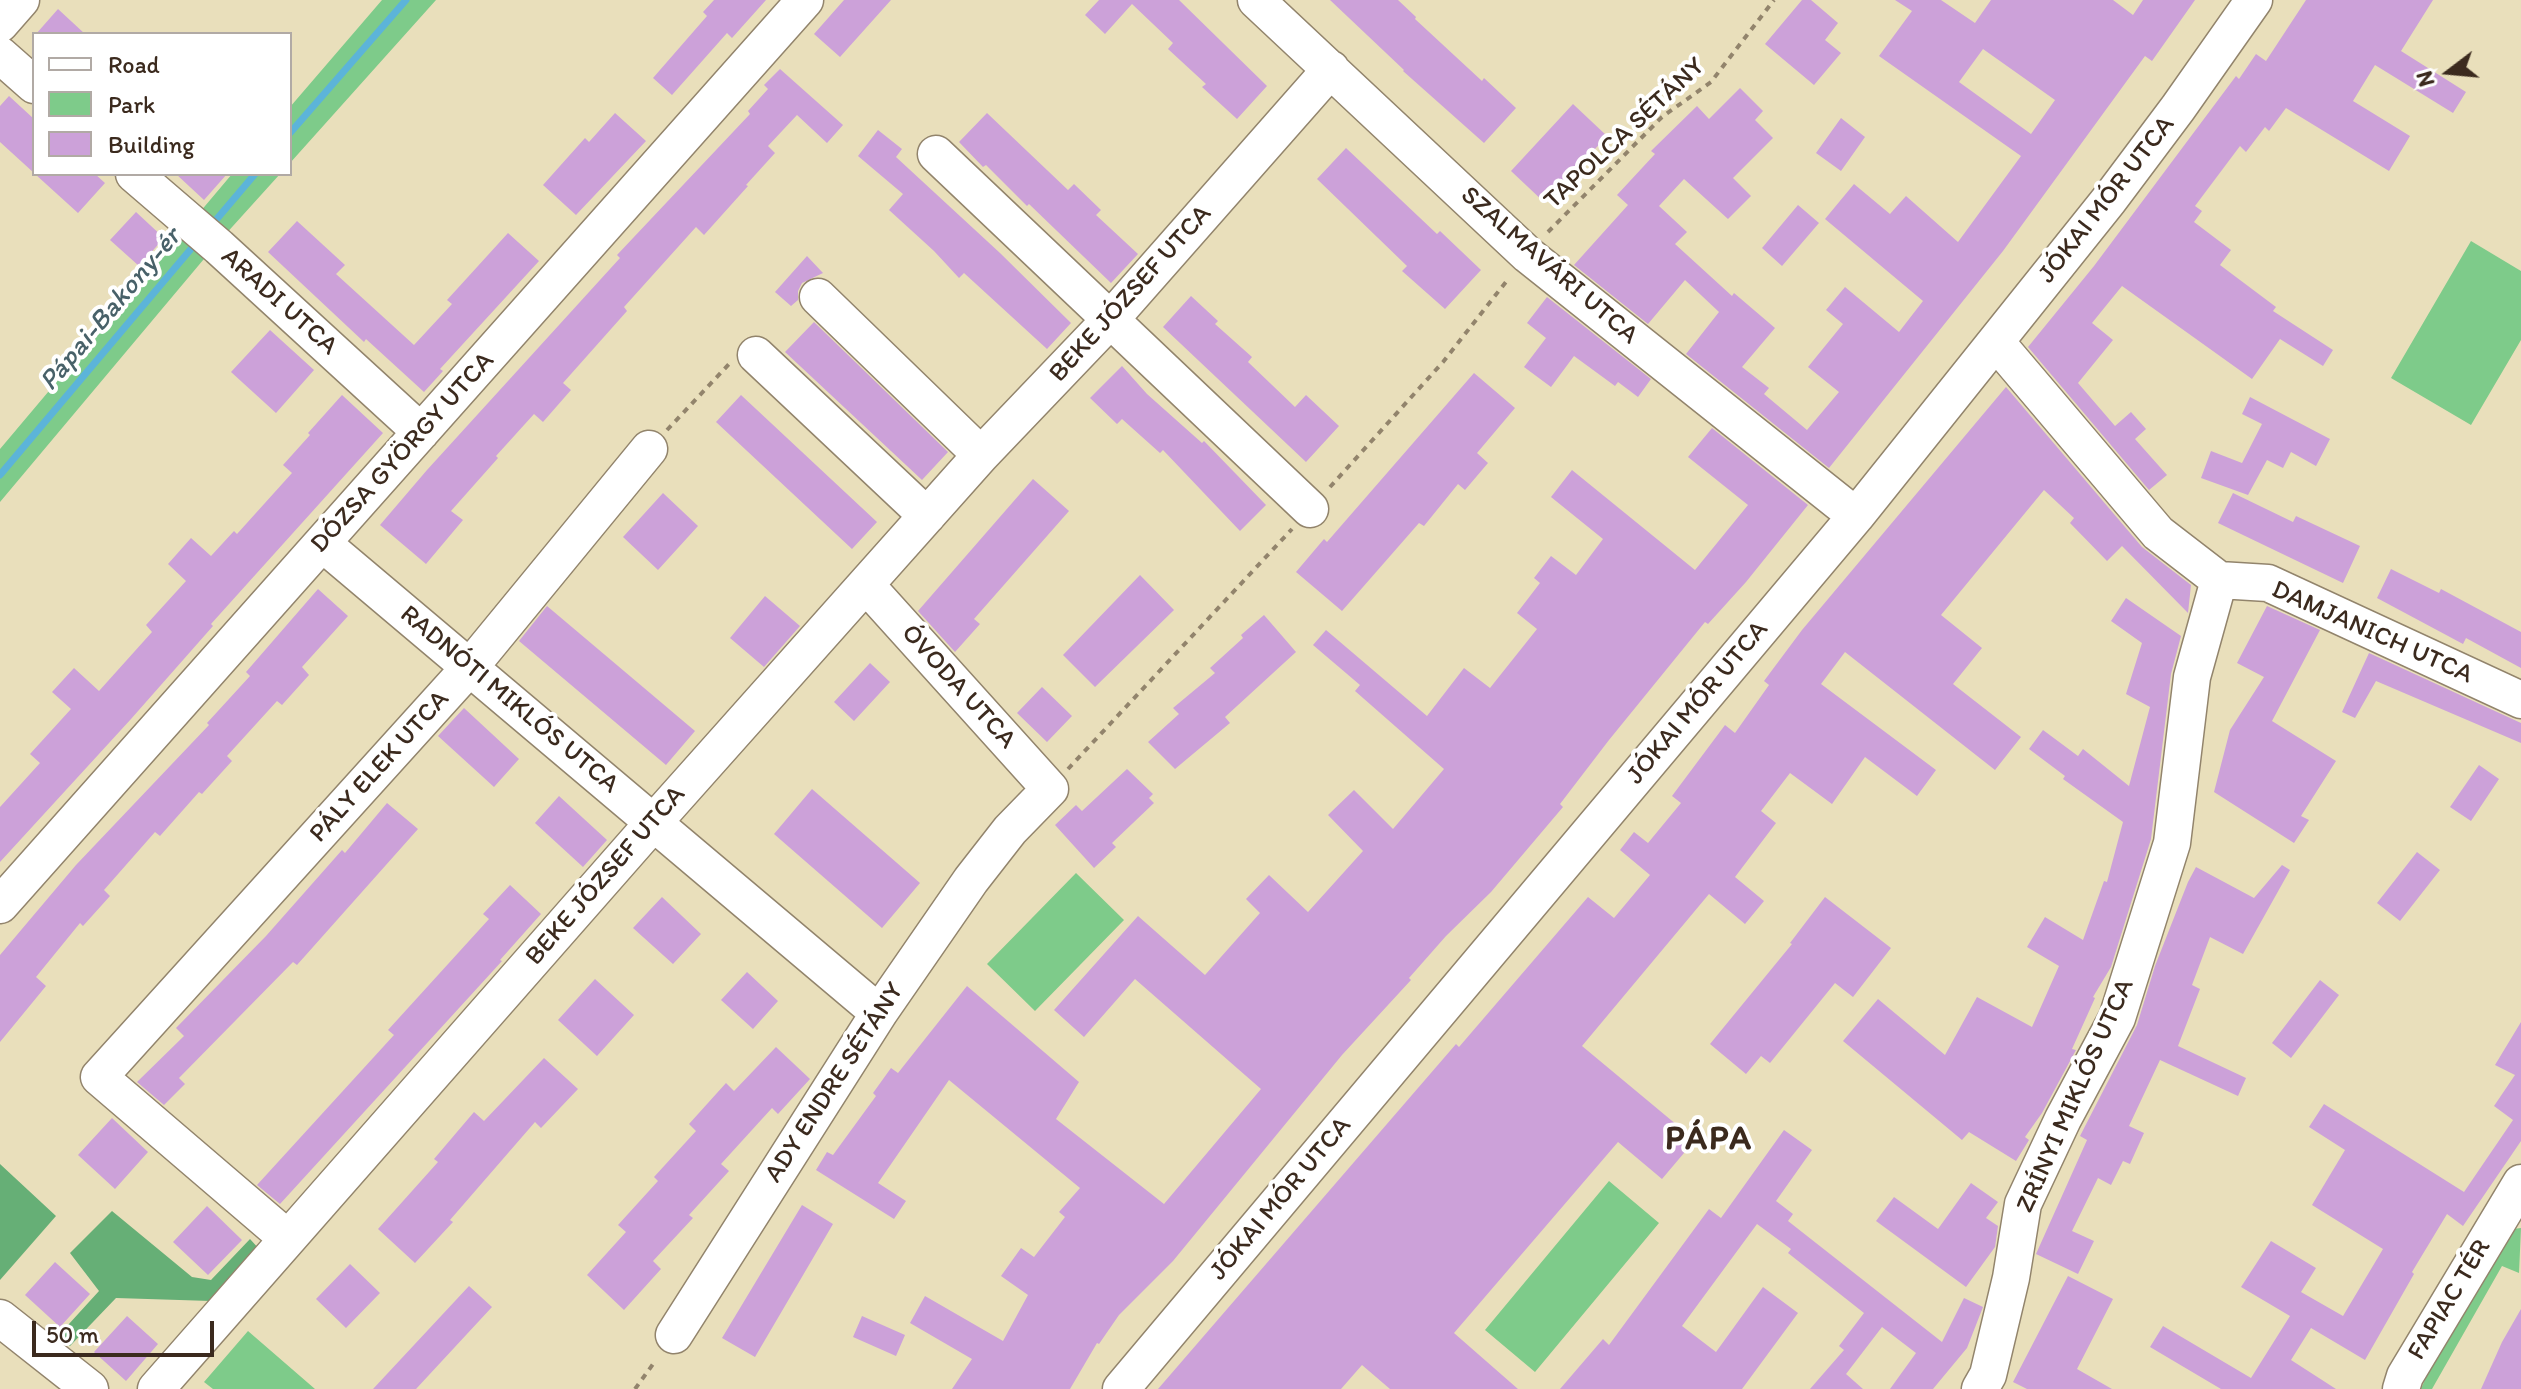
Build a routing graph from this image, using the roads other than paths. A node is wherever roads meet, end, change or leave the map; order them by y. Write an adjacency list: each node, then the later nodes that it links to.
1 (21, 0): 5 (street)
2 (805, 0): 15 (street, DÓZSA GYÖRGY UTCA)
3 (1256, 0): 7 (street, SZALMAVÁRI UTCA)
4 (2254, 0): 13 (street, JÓKAI MÓR UTCA)
5 (0, 24)
6 (0, 55): 8 (street)
7 (1331, 69): 12 (street, BEKE JÓZSEF UTCA); 20 (street, SZALMAVÁRI UTCA)
8 (32, 83)
9 (936, 154): 12 (street)
10 (136, 176): 15 (street, ARADI UTCA)
11 (818, 297): 17 (street)
12 (1109, 321): 17 (street, BEKE JÓZSEF UTCA); 18 (street)
13 (1996, 342): 20 (street, JÓKAI MÓR UTCA); 22 (street)
14 (756, 355): 19 (street)
15 (421, 432): 21 (street, DÓZSA GYÖRGY UTCA)
16 (649, 449): 24 (street, PÁLY ELEK UTCA)
17 (981, 455): 19 (street, BEKE JÓZSEF UTCA)
18 (1310, 509)
19 (927, 516): 23 (street, BEKE JÓZSEF UTCA)
20 (1856, 516): 37 (street, JÓKAI MÓR UTCA)
21 (322, 543): 24 (street, RADNÓTI MIKLÓS UTCA); 28 (street, DÓZSA GYÖRGY UTCA)
22 (2219, 580): 25 (street, DAMJANICH UTCA); 34 (street, ZRÍNYI MIKLÓS UTCA)
23 (866, 585): 26 (street, ÓVODA UTCA); 27 (street, BEKE JÓZSEF UTCA)
24 (470, 667): 27 (street, RADNÓTI MIKLÓS UTCA); 31 (street, PÁLY ELEK UTCA)
25 (2521, 700)
26 (1050, 789): 29 (street, ADY ENDRE SÉTÁNY)
27 (654, 822): 29 (street, RADNÓTI MIKLÓS UTCA); 31 (street, BEKE JÓZSEF UTCA)
28 (0, 905)
29 (879, 1013): 33 (street, ADY ENDRE SÉTÁNY)
30 (2515, 1205): 38 (street, FAPIAC TÉR)
31 (287, 1238): 36 (street, BEKE JÓZSEF UTCA)
32 (0, 1318): 35 (street)
33 (674, 1335)
34 (1993, 1384)
35 (90, 1389)
36 (156, 1389)
37 (1121, 1389)
38 (2401, 1389)

